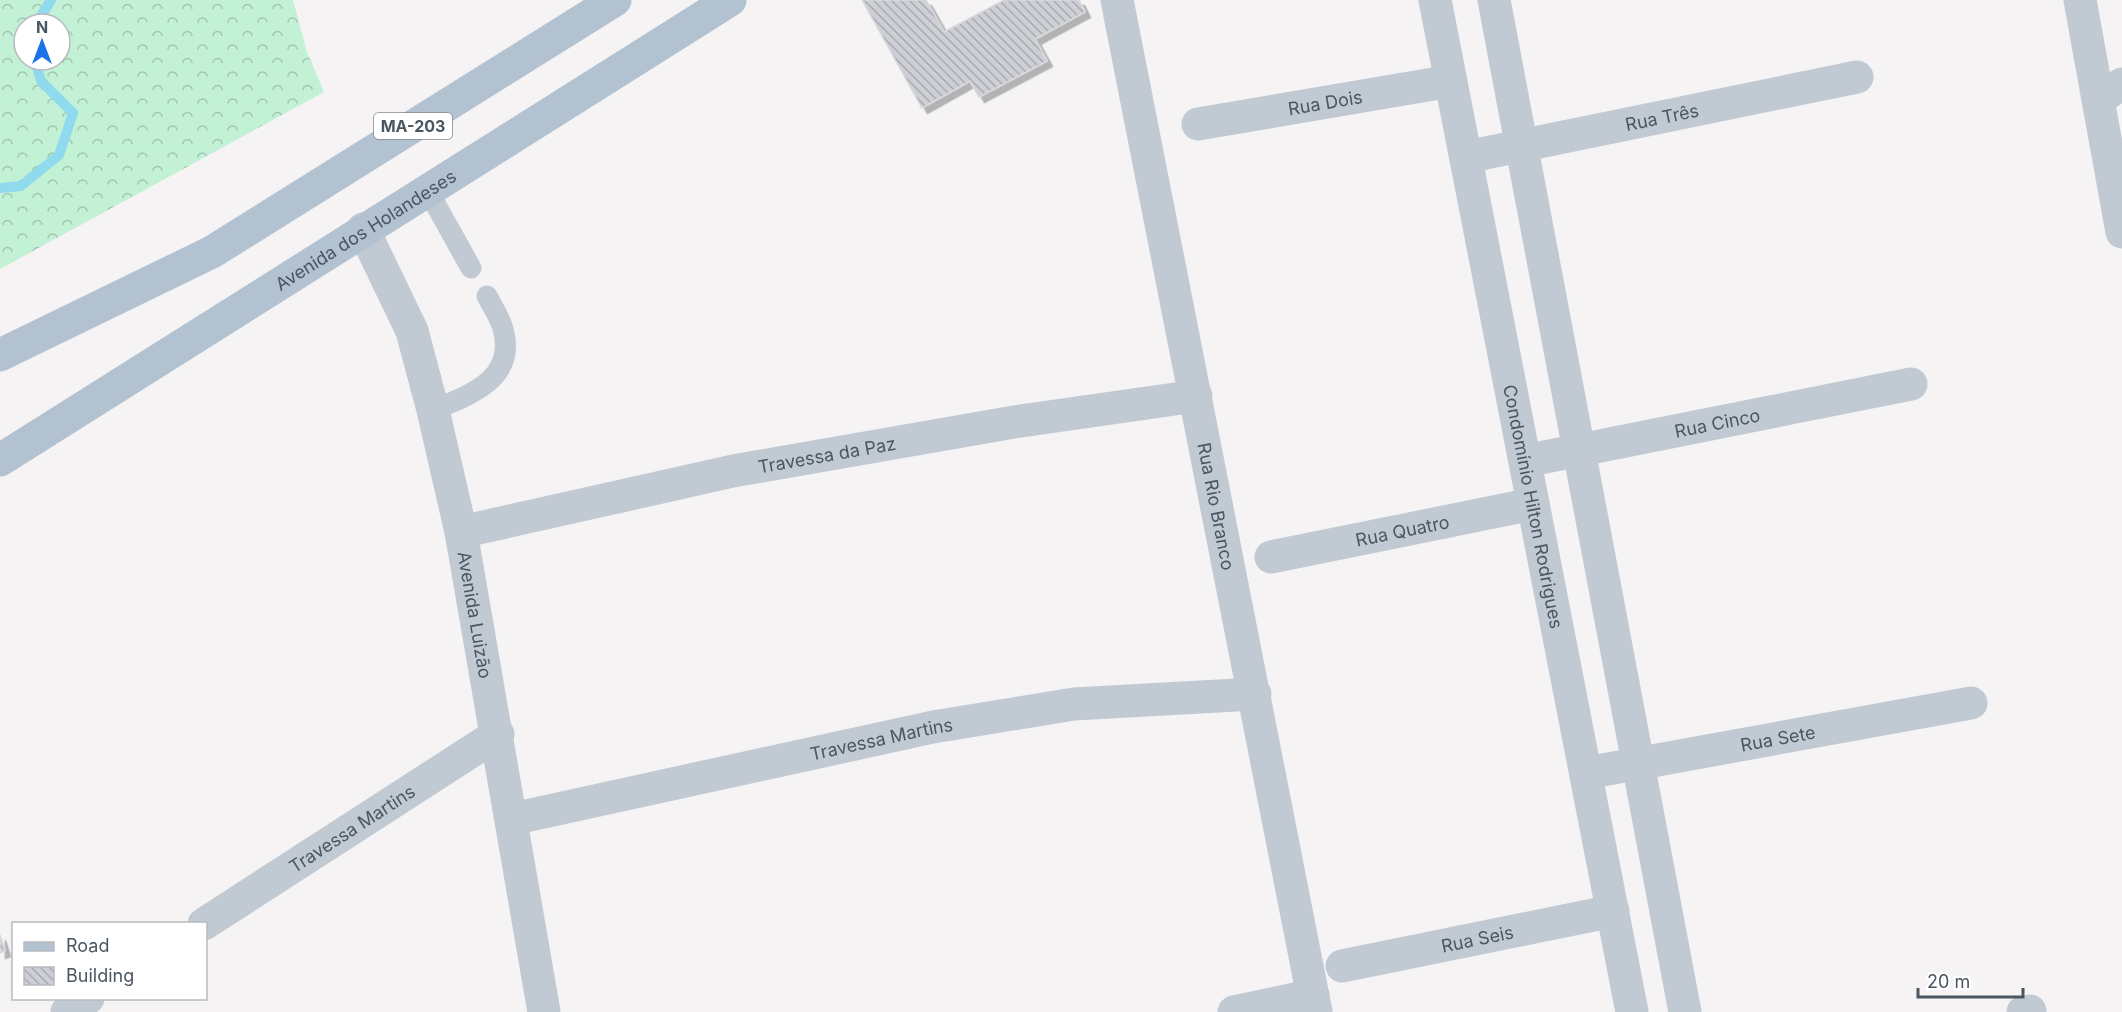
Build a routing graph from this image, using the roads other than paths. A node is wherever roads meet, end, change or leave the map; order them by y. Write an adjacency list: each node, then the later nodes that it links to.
1 (615, 0): 18 (main road, MA-203)
2 (730, 0): 13 (main road, Avenida dos Holandeses)
3 (1117, 0): 20 (street, Rua Rio Branco)
4 (1435, 0): 8 (street, Condomínio Hilton Rodrigues)
5 (1494, 0): 11 (street)
6 (2080, 0): 9 (street)
7 (1857, 77): 11 (street, Rua Três)
8 (1451, 81): 10 (street, Rua Dois); 12 (street, Condomínio Hilton Rodrigues)
9 (2110, 91): 15 (street)
10 (1198, 124)
11 (1522, 146): 12 (street, Rua Três); 22 (street)
12 (1466, 157): 24 (street, Condomínio Hilton Rodrigues)
13 (428, 189): 14 (main road, Avenida dos Holandeses); 16 (lane)
14 (363, 230): 21 (street, Avenida Luizão); 23 (main road, Avenida dos Holandeses)
15 (2122, 232)
16 (471, 268)
17 (487, 296): 21 (lane)
18 (0, 356)
19 (1911, 384): 22 (street, Rua Cinco)
20 (1196, 396): 26 (street, Travessa da Paz); 28 (street, Rua Rio Branco)
21 (433, 410): 26 (street, Avenida Luizão)
22 (1579, 451): 24 (street, Rua Cinco); 31 (street)
23 (0, 460)
24 (1525, 461): 25 (street, Condomínio Hilton Rodrigues)
25 (1533, 504): 27 (street, Rua Quatro); 32 (street, Condomínio Hilton Rodrigues)
26 (461, 532): 30 (street, Avenida Luizão)
27 (1271, 557)
28 (1255, 694): 33 (street, Travessa Martins); 38 (street, Rua Rio Branco)
29 (1971, 702): 31 (street, Rua Sete)
30 (498, 734): 33 (street, Avenida Luizão); 35 (street, Travessa Martins)
31 (1638, 763): 32 (street, Rua Sete); 43 (street)
32 (1586, 773): 34 (street, Condomínio Hilton Rodrigues)
33 (512, 819): 40 (street, Avenida Luizão)
34 (1613, 911): 36 (street, Rua Seis); 42 (street, Condomínio Hilton Rodrigues)
35 (207, 922)
36 (1342, 966)
37 (86, 1000): 39 (street)
38 (1315, 1003): 41 (street)
39 (67, 1012)
40 (544, 1012)
41 (1234, 1012)
42 (1632, 1012)
43 (1685, 1012)

